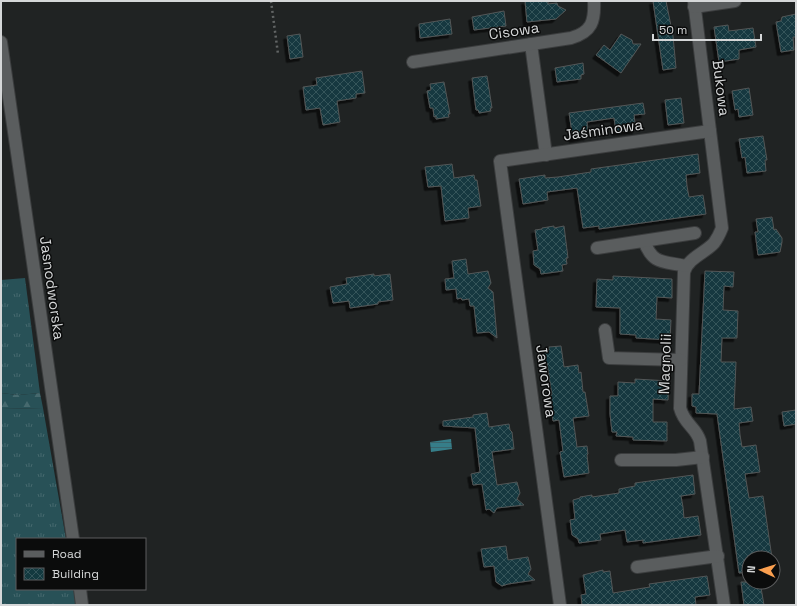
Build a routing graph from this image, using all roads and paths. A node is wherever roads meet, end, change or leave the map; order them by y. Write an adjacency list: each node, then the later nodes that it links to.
1 (270, 1): 7 (path)
2 (594, 1): 6 (street, Cisowa)
3 (735, 1): 4 (street)
4 (694, 4): 9 (street, Bukowa)
5 (1, 42): 20 (street, Jasnodworska)
6 (531, 44): 8 (street, Cisowa); 10 (street)
7 (278, 54)
8 (413, 62)
9 (710, 131): 10 (street, Jaśminowa); 15 (street)
10 (546, 155): 11 (street, Jaśminowa)
11 (500, 161): 25 (street, Jaworowa)
12 (695, 234): 13 (street)
13 (644, 241): 14 (street); 15 (street)
14 (597, 248)
15 (686, 266): 17 (street, Magnolii)
16 (604, 330): 17 (street)
17 (681, 360): 18 (street, Magnolii)
18 (703, 457): 19 (street); 21 (street, Magnolii)
19 (621, 460)
20 (73, 538)
21 (718, 556): 22 (street); 26 (street, Magnolii)
22 (637, 567)
23 (80, 590): 24 (street)
24 (82, 605)
25 (560, 605)
26 (724, 605)

